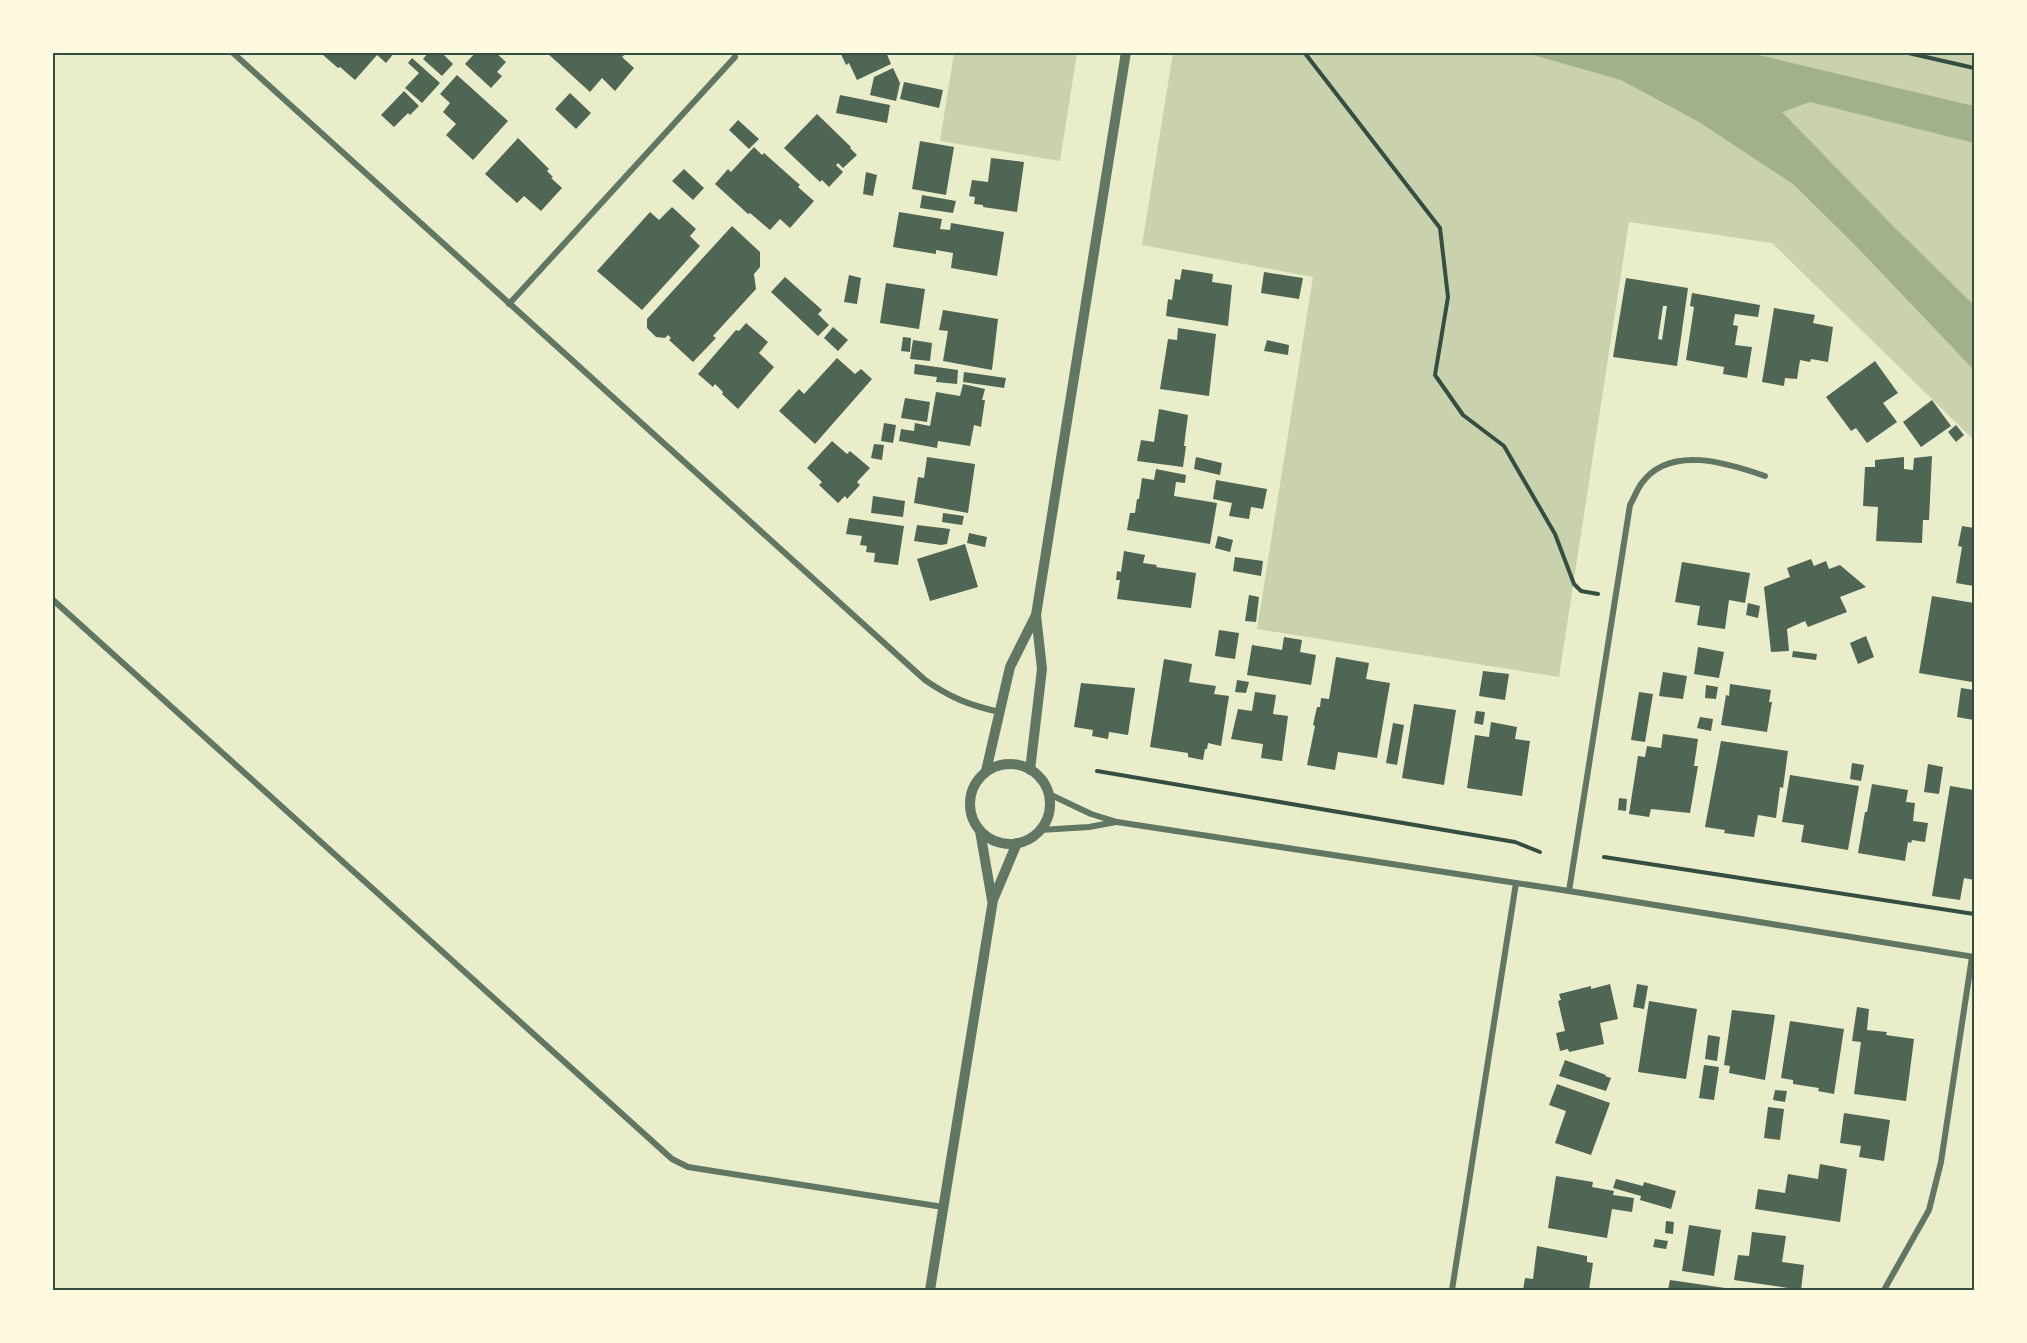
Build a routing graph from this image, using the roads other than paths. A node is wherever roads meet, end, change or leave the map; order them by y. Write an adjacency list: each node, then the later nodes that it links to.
1 (232, 52): 4 (street)
2 (1126, 52): 7 (street)
3 (735, 57): 4 (street)
4 (509, 304): 8 (street)
5 (1765, 476): 17 (street)
6 (52, 599): 20 (street)
7 (1036, 615): 8 (street); 9 (street)
8 (999, 712): 10 (street)
9 (1030, 770): 10 (street); 11 (street)
10 (986, 771): 14 (street)
11 (1049, 794): 12 (street); 13 (street)
12 (1117, 822): 13 (street); 16 (street)
13 (1040, 830): 15 (street)
14 (980, 831): 15 (street); 18 (street)
15 (1017, 843): 18 (street)
16 (1516, 883): 17 (street); 22 (street)
17 (1569, 891): 19 (street)
18 (993, 900): 20 (street)
19 (1973, 957): 23 (street)
20 (943, 1207): 21 (street)
21 (930, 1290)
22 (1452, 1290)
23 (1884, 1290)

